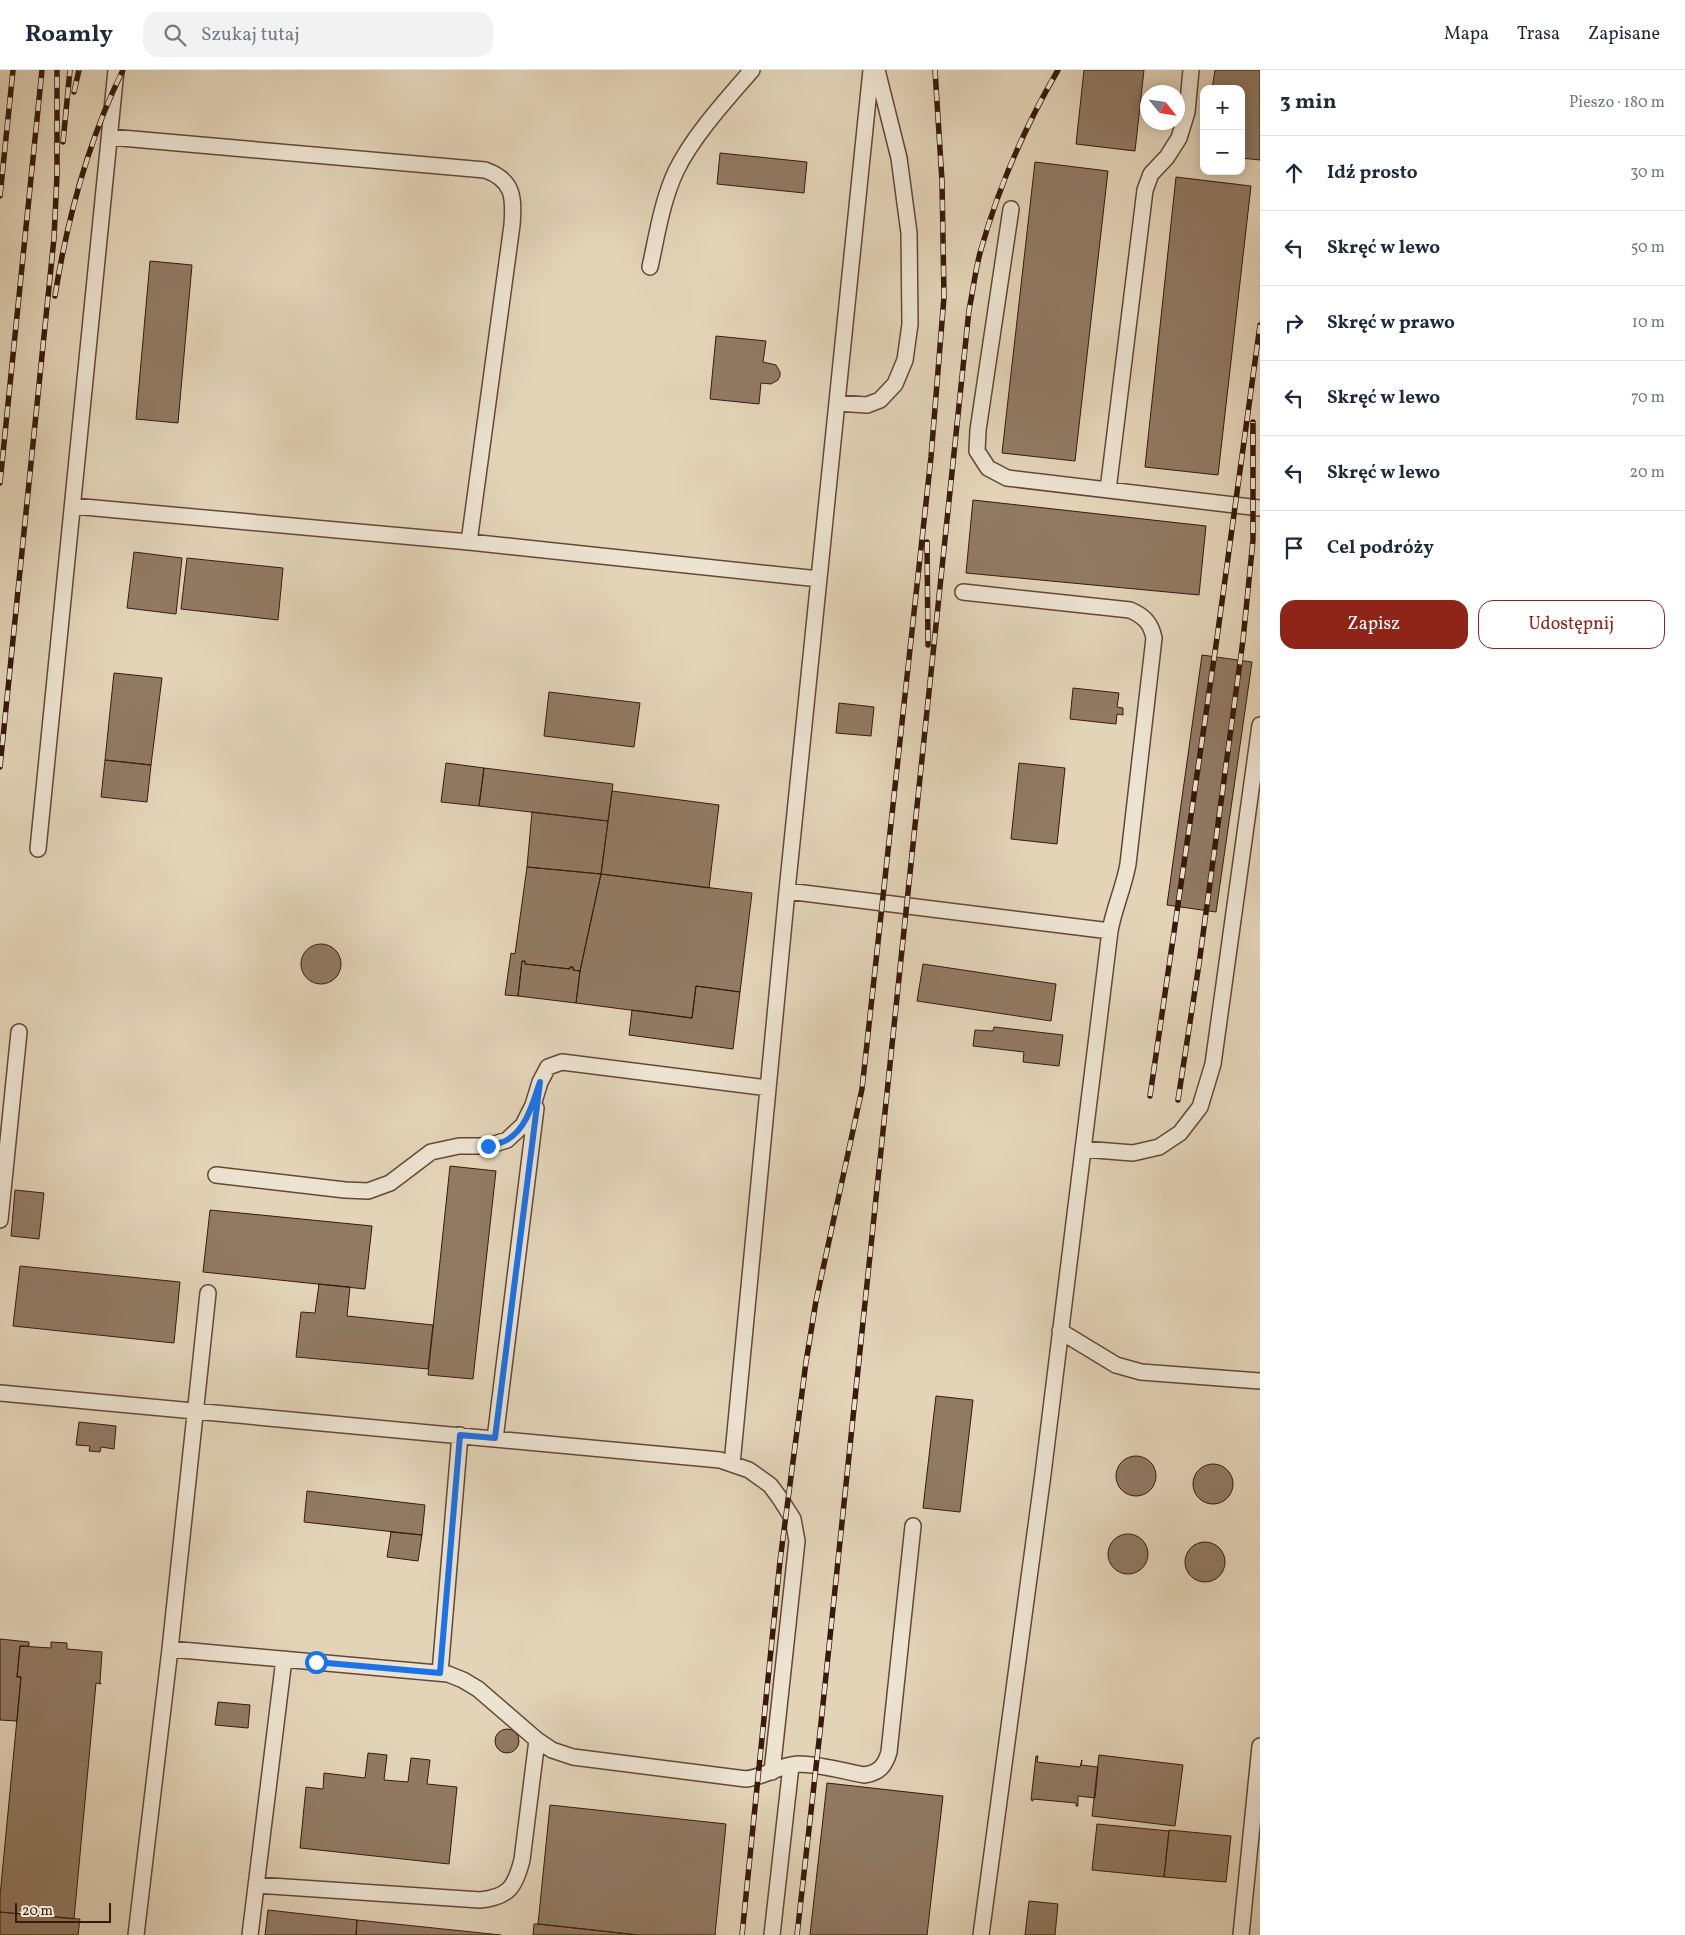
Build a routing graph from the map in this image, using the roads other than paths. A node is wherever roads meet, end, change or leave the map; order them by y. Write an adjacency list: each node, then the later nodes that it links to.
1 (116, 70): 6 (lane)
2 (752, 70): 8 (lane)
3 (871, 70): 9 (lane)
4 (877, 70): 9 (lane)
5 (1191, 70): 10 (lane)
6 (110, 137): 11 (lane); 13 (lane)
7 (1011, 209): 10 (lane)
8 (650, 267)
9 (837, 403): 14 (lane)
10 (1108, 490): 12 (lane)
11 (73, 506): 13 (lane); 18 (lane)
12 (1260, 508)
13 (469, 542): 14 (lane)
14 (819, 579): 19 (lane)
15 (962, 592): 20 (lane)
16 (1260, 725): 17 (lane)
17 (1254, 820): 24 (lane)
18 (38, 848)
19 (787, 891): 20 (lane); 23 (lane)
20 (1110, 931): 24 (lane)
21 (20, 1032): 26 (lane)
22 (540, 1082): 23 (lane); 25 (lane); 33 (lane)
23 (768, 1088): 34 (lane)
24 (1083, 1149): 28 (lane)
25 (216, 1175)
26 (0, 1220)
27 (208, 1293): 31 (lane)
28 (1060, 1331): 29 (lane); 47 (lane)
29 (1260, 1381)
30 (0, 1393): 31 (lane)
31 (196, 1410): 32 (lane); 36 (lane)
32 (460, 1435): 33 (lane); 38 (lane)
33 (495, 1438): 34 (lane)
34 (732, 1464): 42 (lane)
35 (913, 1526): 41 (lane)
36 (170, 1649): 37 (lane); 44 (lane)
37 (284, 1659): 38 (lane); 43 (lane)
38 (440, 1673): 39 (lane)
39 (537, 1740): 42 (lane); 43 (lane)
40 (1260, 1746): 48 (lane)
41 (791, 1766): 42 (lane); 46 (lane)
42 (772, 1772)
43 (256, 1885): 45 (lane)
44 (136, 1935)
45 (250, 1935)
46 (772, 1935)
47 (981, 1935)
48 (1242, 1935)

